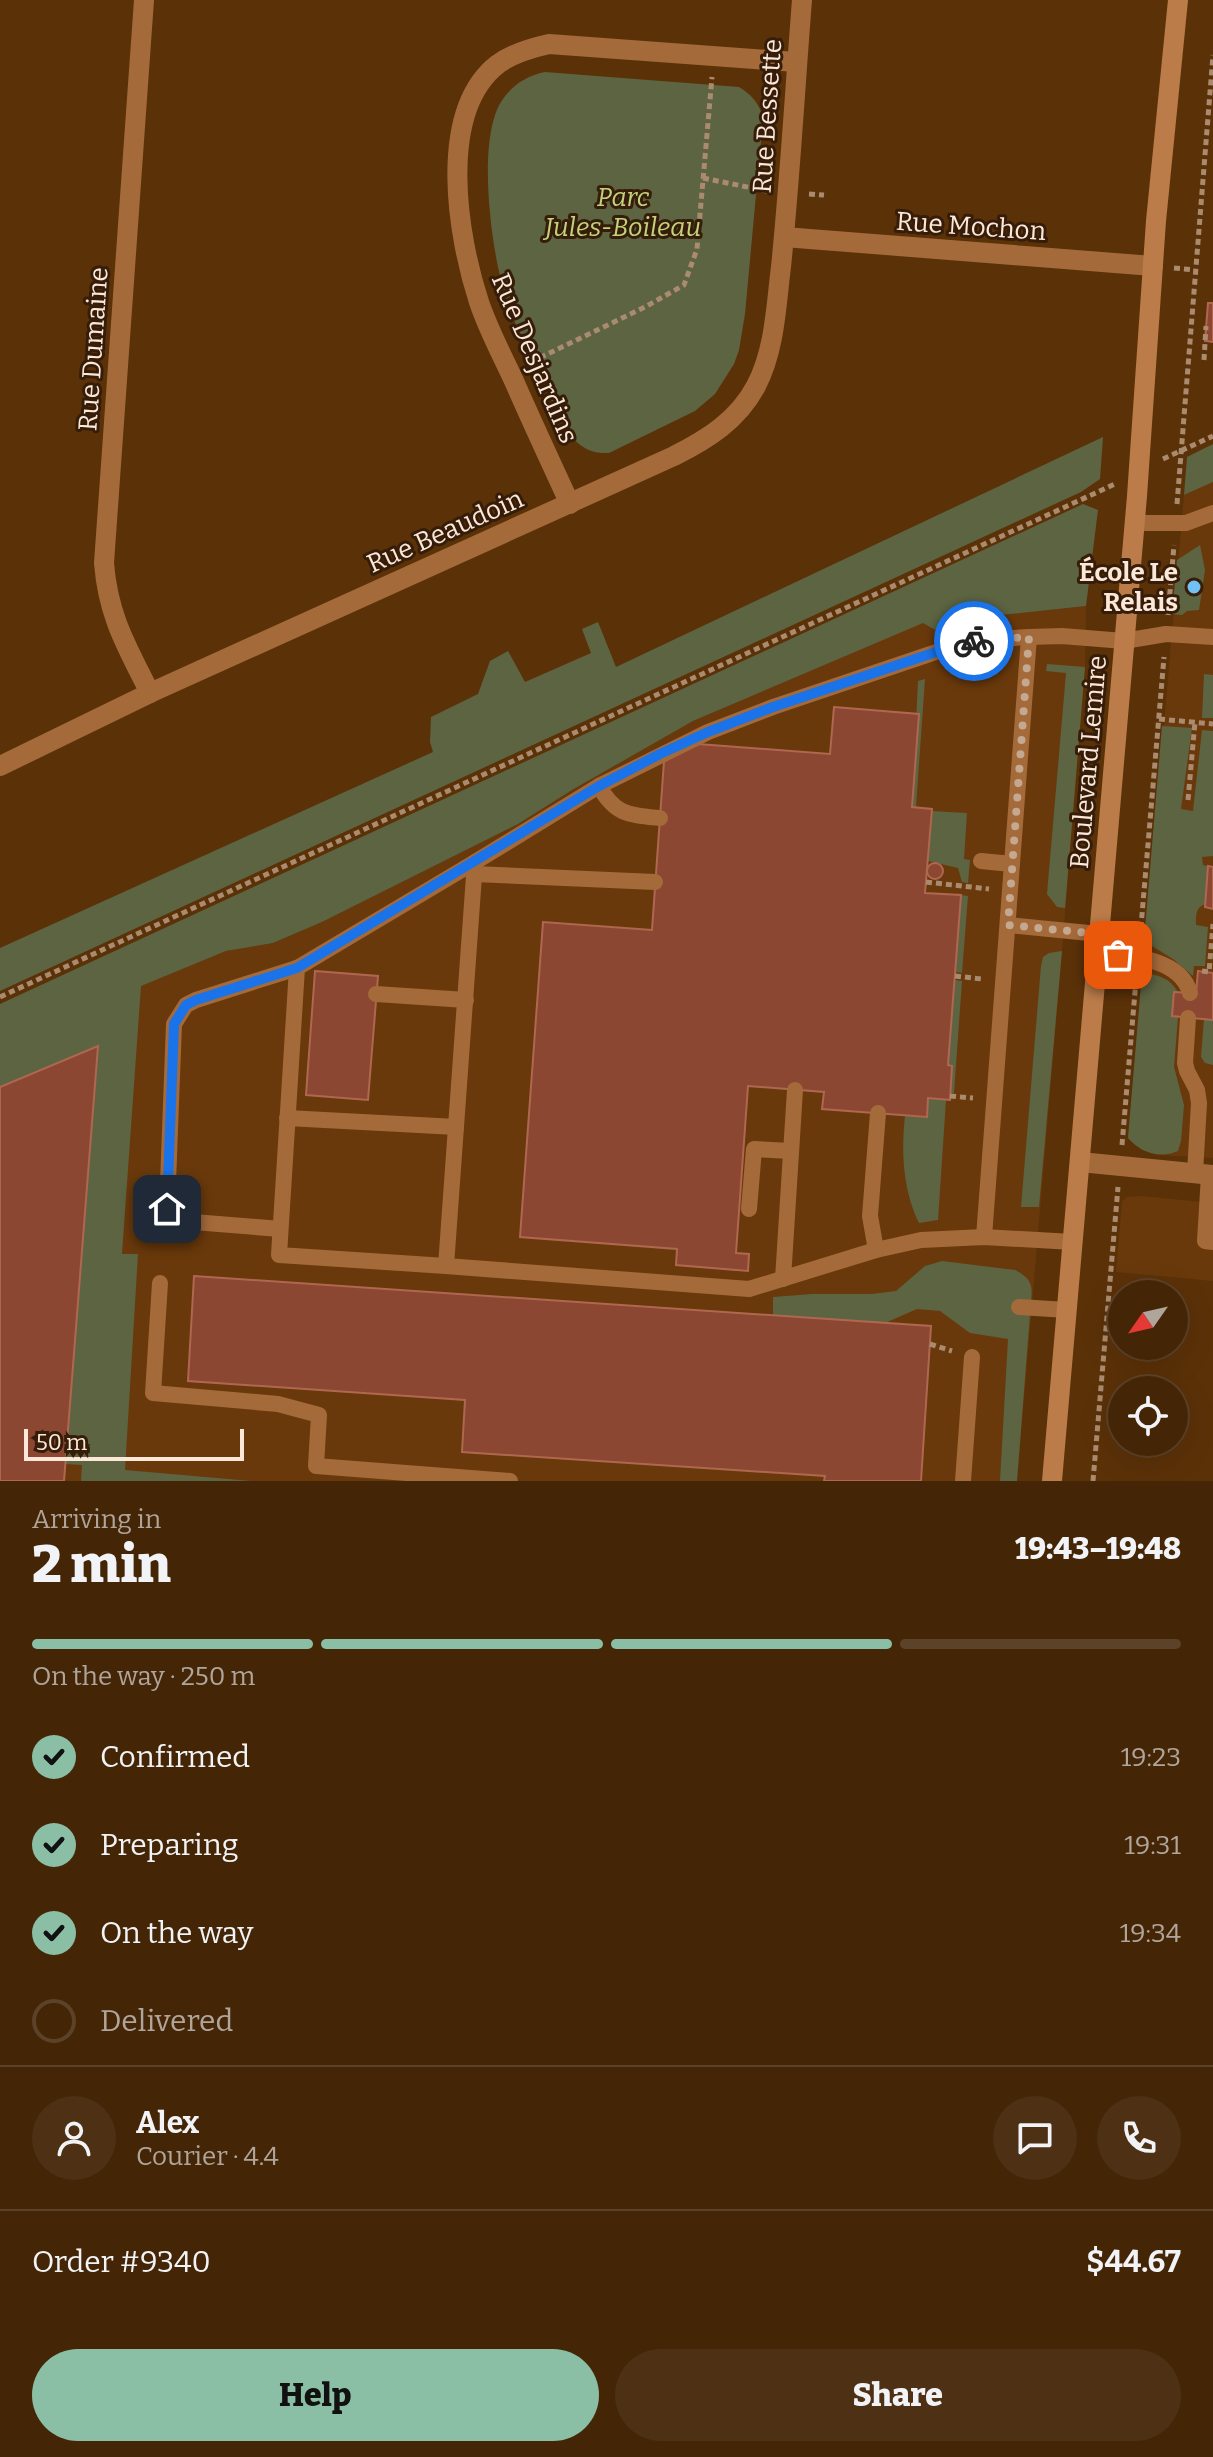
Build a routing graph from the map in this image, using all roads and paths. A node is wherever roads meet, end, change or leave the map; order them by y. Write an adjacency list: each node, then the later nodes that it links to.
1 (144, 0): 25 (street, Rue Dumaine)
2 (802, 0): 6 (street, Rue Bessette)
3 (1178, 0): 8 (main road, Boulevard Lemire)
4 (713, 55): 6 (street, Rue Desjardins); 11 (path); 11 (street, Rue Desjardins)
5 (1213, 55): 13 (path)
6 (796, 62): 7 (street, Rue Bessette)
7 (784, 237): 8 (street, Rue Mochon); 16 (street, Rue Beaudoin)
8 (1153, 266): 18 (main road, Boulevard Lemire)
9 (1206, 326): 10 (path)
10 (1204, 360)
11 (509, 372): 16 (street, Rue Desjardins)
12 (1213, 436): 13 (path)
13 (1181, 450): 15 (path)
14 (1102, 490): 49 (path)
15 (1177, 500)
16 (570, 504): 25 (street, Rue Beaudoin)
17 (1212, 515): 18 (lane)
18 (1134, 523): 23 (main road, Boulevard Lemire)
19 (1173, 547): 20 (path)
20 (1168, 613)
21 (1029, 637): 23 (lane); 30 (lane); 34 (lane)
22 (1213, 637): 23 (lane)
23 (1124, 641): 42 (main road, Boulevard Lemire)
24 (1164, 650): 26 (path)
25 (150, 693): 29 (street, Rue Beaudoin)
26 (1159, 719): 27 (path); 41 (path)
27 (1195, 722): 28 (path); 31 (path)
28 (1213, 724)
29 (0, 766)
30 (599, 786): 32 (lane); 35 (lane)
31 (1188, 800)
32 (660, 818)
33 (981, 861): 34 (lane)
34 (1012, 864): 40 (lane)
35 (475, 868): 36 (lane); 43 (lane); 50 (lane)
36 (655, 882)
37 (926, 882): 38 (path)
38 (969, 887)
39 (1213, 924): 47 (path)
40 (1008, 925): 42 (lane); 64 (lane)
41 (1140, 940)
42 (1098, 944): 47 (lane); 59 (main road, Boulevard Lemire)
43 (297, 968): 55 (lane); 63 (lane)
44 (1137, 972): 57 (path)
45 (955, 976): 46 (path)
46 (962, 978)
47 (1193, 988)
48 (376, 994): 50 (lane)
49 (0, 997)
50 (466, 1000): 56 (lane)
51 (1188, 1018): 53 (lane)
52 (795, 1090): 58 (lane)
53 (1205, 1092): 60 (lane)
54 (878, 1113): 67 (lane)
55 (287, 1118): 56 (lane); 63 (lane)
56 (456, 1127): 68 (lane)
57 (1123, 1129)
58 (791, 1151): 62 (lane); 69 (lane)
59 (1080, 1162): 60 (street); 65 (main road, Boulevard Lemire)
60 (1205, 1174): 66 (lane)
61 (1116, 1205): 77 (path)
62 (749, 1209)
63 (280, 1229): 68 (lane)
64 (984, 1237): 65 (lane); 67 (lane)
65 (1073, 1242): 72 (main road, Boulevard Lemire)
66 (1213, 1242)
67 (876, 1250): 69 (lane)
68 (446, 1266): 69 (lane)
69 (783, 1279)
70 (160, 1283): 74 (lane)
71 (1019, 1307): 72 (lane)
72 (1067, 1310): 76 (main road, Boulevard Lemire)
73 (972, 1357): 75 (lane)
74 (510, 1481)
75 (963, 1481)
76 (1052, 1481)
77 (1093, 1481)

